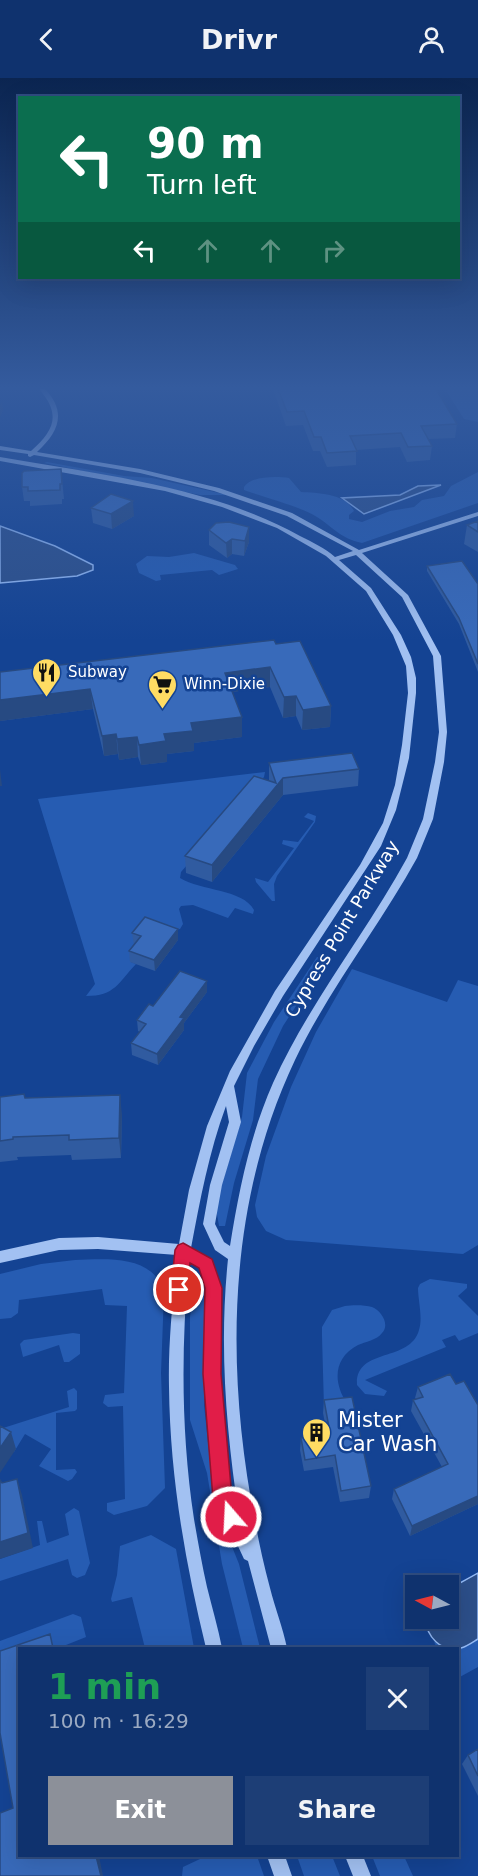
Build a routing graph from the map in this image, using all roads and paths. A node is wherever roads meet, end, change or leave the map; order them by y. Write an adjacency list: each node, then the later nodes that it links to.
1 (73, 473): 5 (street, Cypress Point Parkway)
2 (143, 473): 4 (street, Cypress Point Parkway)
3 (478, 514): 4 (street)
4 (358, 552): 5 (street); 9 (street, Cypress Point Parkway)
5 (336, 559): 6 (street, Cypress Point Parkway)
6 (229, 1086): 7 (street, Cypress Point Parkway); 9 (street)
7 (183, 1250): 8 (street); 10 (street); 11 (street, Cypress Point Parkway)
8 (0, 1257)
9 (235, 1257): 10 (street, Cypress Point Parkway)
10 (258, 1572): 12 (street, Cypress Point Parkway)
11 (214, 1647)
12 (279, 1647)
13 (276, 1857): 15 (street)
14 (354, 1857): 16 (street)
15 (283, 1876)
16 (362, 1876)

